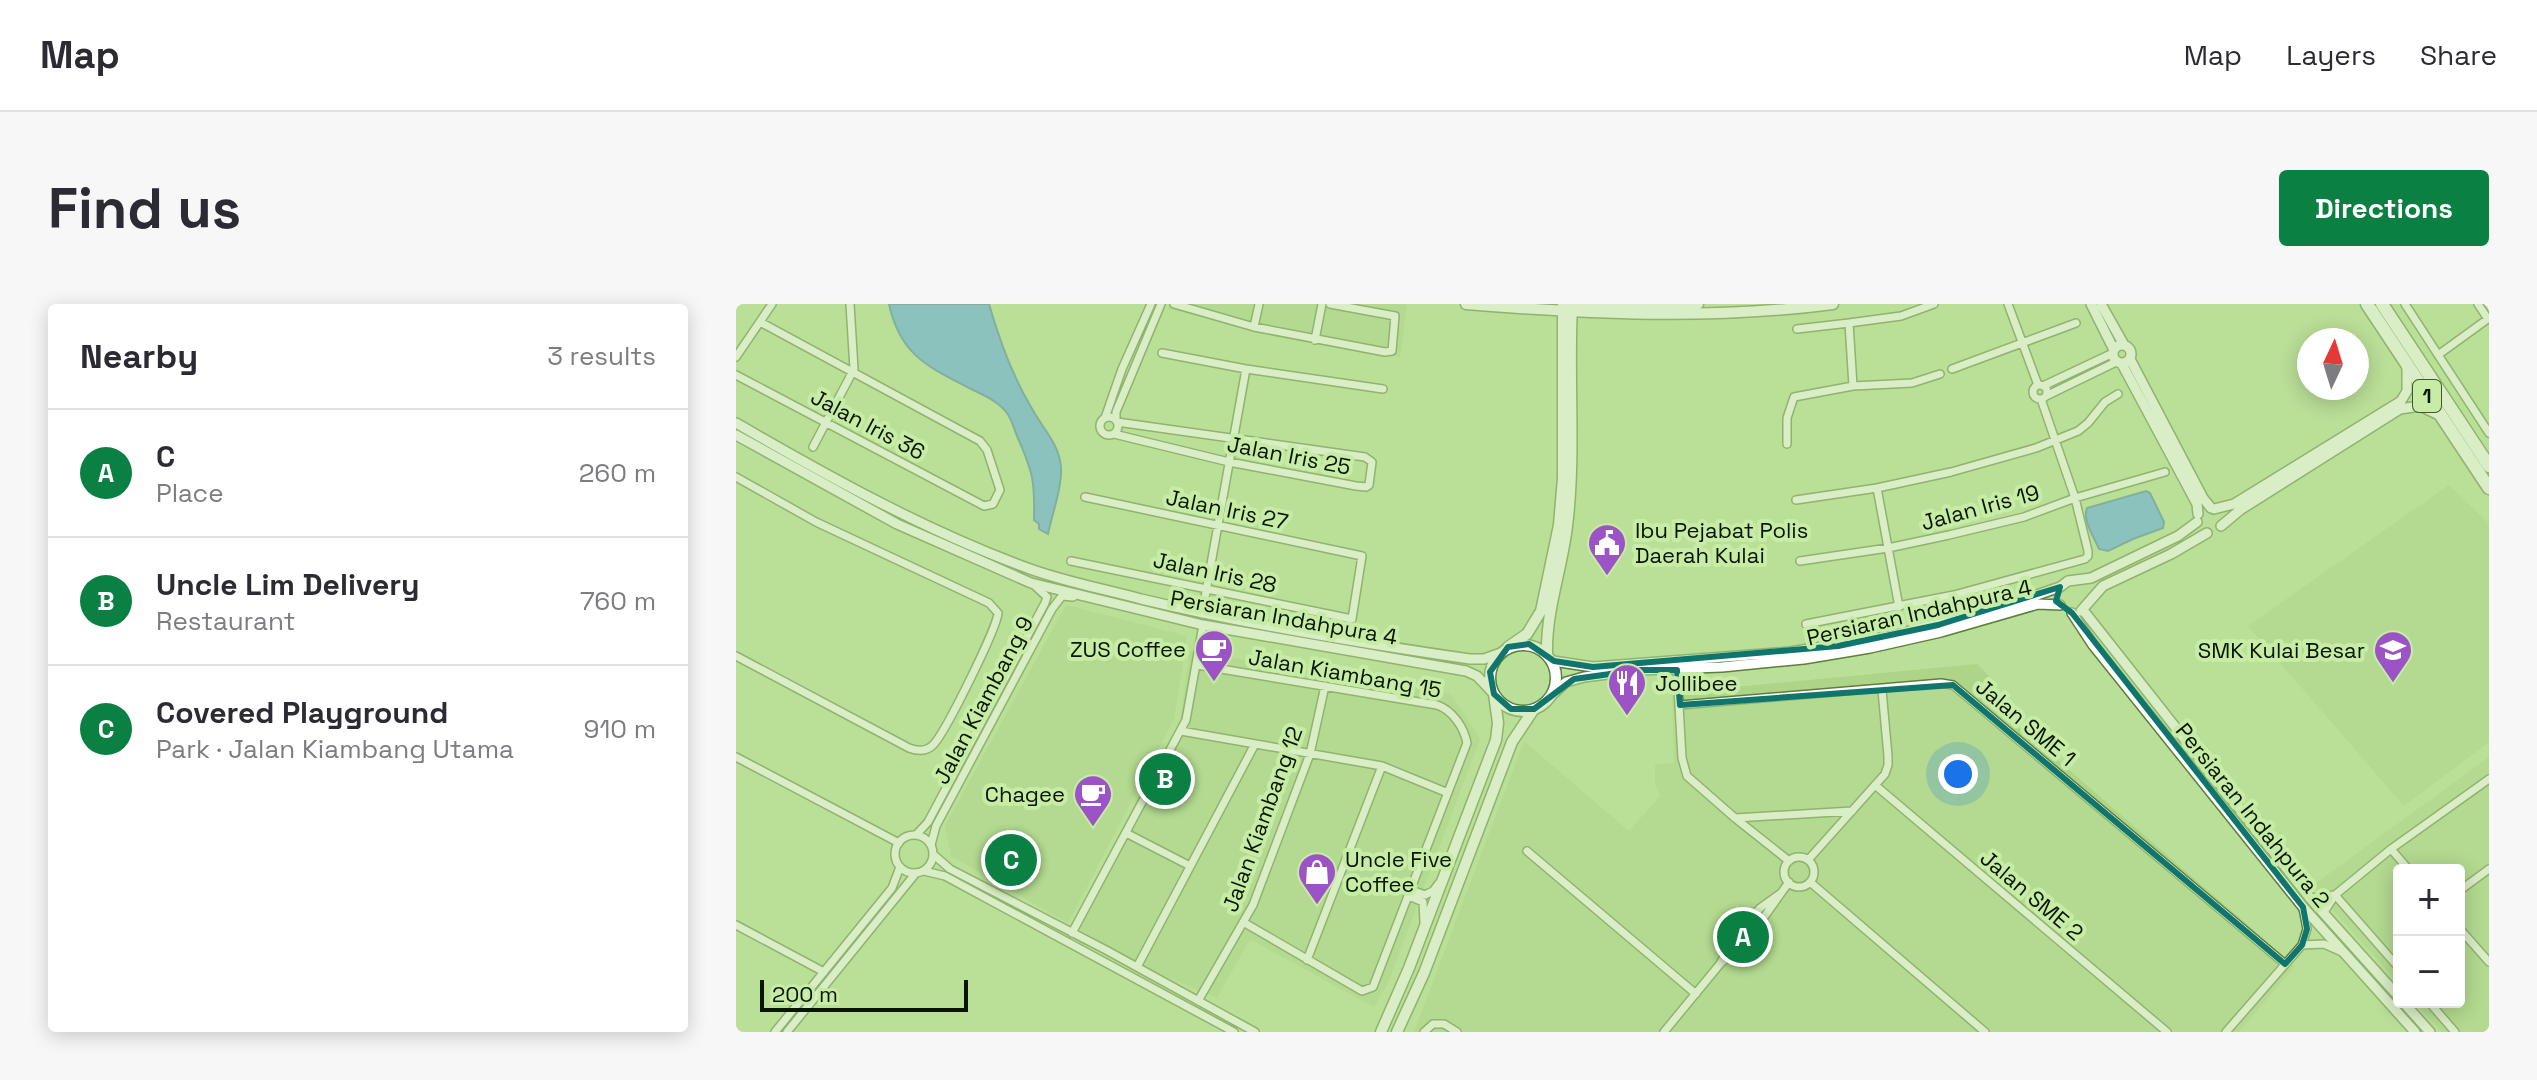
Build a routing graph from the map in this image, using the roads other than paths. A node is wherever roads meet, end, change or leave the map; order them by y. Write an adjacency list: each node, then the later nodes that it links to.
1 (772, 304): 23 (street)
2 (850, 304): 38 (street)
3 (1151, 304): 47 (street)
4 (1161, 304): 48 (street)
5 (1174, 304): 26 (street)
6 (1259, 304): 26 (street)
7 (1322, 304): 28 (street)
8 (1330, 304): 28 (street)
9 (1466, 304): 20 (main road)
10 (1698, 304): 20 (main road)
11 (1833, 304): 20 (main road)
12 (1934, 304): 21 (street)
13 (2008, 304): 29 (street)
14 (2091, 304): 34 (street)
15 (2101, 304): 30 (street)
16 (2367, 304): 35 (highway, 1)
17 (2382, 304): 61 (highway, 1)
18 (2405, 304): 32 (street)
19 (2478, 304): 22 (street)
20 (1566, 308): 91 (main road); 93 (main road)
21 (1909, 308): 24 (street)
22 (2488, 319): 32 (street)
23 (760, 322): 33 (street); 38 (street)
24 (1849, 323): 27 (street); 41 (street)
25 (2076, 323): 29 (street)
26 (1254, 327): 28 (street)
27 (1797, 329)
28 (1315, 340)
29 (2022, 342): 37 (street); 42 (street)
30 (2124, 345): 34 (street); 34 (street)
31 (1162, 353): 36 (street)
32 (2438, 355): 52 (street)
33 (736, 357)
34 (2119, 357): 42 (street); 45 (street); 69 (street); 70 (street)
35 (2406, 364): 46 (highway, 1); 69 (street)
36 (1246, 369): 43 (street); 55 (street)
37 (1952, 369)
38 (853, 372): 49 (street); 49 (street, Jalan Iris 36)
39 (1940, 374): 41 (street)
40 (736, 375): 49 (street, Jalan Iris 36)
41 (1853, 386): 58 (street)
42 (2041, 386): 45 (street)
43 (1383, 389)
44 (2118, 394): 57 (street)
45 (2044, 397): 57 (street)
46 (2439, 415): 65 (highway, 1); 72 (street)
47 (1105, 418): 48 (street); 53 (street)
48 (1116, 421): 51 (street, Jalan Iris 25); 53 (street)
49 (826, 422): 59 (street)
50 (736, 423): 87 (street, Persiaran Indahpura 4)
51 (1149, 427): 55 (street, Jalan Iris 25); 56 (street)
52 (2489, 433)
53 (1114, 434): 56 (street, Jalan Iris 25)
54 (736, 435): 78 (street, Persiaran Indahpura 4)
55 (1234, 437): 60 (street); 60 (street, Jalan Iris 25)
56 (1146, 441): 60 (street, Jalan Iris 25)
57 (2056, 441): 64 (street); 67 (street)
58 (1787, 444)
59 (813, 447)
60 (1229, 462): 71 (street)
61 (2489, 466)
62 (2165, 472): 67 (street, Jalan Iris 19)
63 (736, 477): 92 (street)
64 (1877, 488): 68 (street); 74 (street)
65 (2489, 488)
66 (1085, 497): 71 (street, Jalan Iris 27)
67 (2075, 498): 74 (street, Jalan Iris 19); 84 (street)
68 (1796, 500)
69 (2213, 509): 70 (street); 72 (street)
70 (2197, 518): 73 (street); 77 (street)
71 (1218, 526): 80 (street); 88 (street, Jalan Iris 27)
72 (2221, 526): 73 (street)
73 (2207, 533): 82 (street)
74 (1888, 548): 76 (street, Jalan Iris 19); 84 (street)
75 (1071, 561): 80 (street, Jalan Iris 28)
76 (1800, 561)
77 (2078, 581): 79 (street); 82 (street)
78 (1031, 583): 81 (street, Persiaran Indahpura 4); 113 (street, Jalan Kiambang 9)
79 (2060, 587): 83 (street); 93 (street, Persiaran Indahpura 4)
80 (1207, 589): 87 (street); 88 (street, Jalan Iris 28)
81 (1087, 597): 90 (street, Persiaran Indahpura 4); 115 (street, Jalan Kiambang 9)
82 (2090, 599): 85 (street)
83 (2060, 605): 86 (street); 95 (street, Persiaran Indahpura 4)
84 (1899, 607): 89 (street)
85 (2083, 610): 86 (street); 132 (street, Persiaran Indahpura 2)
86 (2072, 613): 133 (street, Persiaran Indahpura 2)
87 (1202, 614): 91 (street, Persiaran Indahpura 4)
88 (1352, 619)
89 (1806, 624)
90 (1203, 625): 94 (street); 98 (street, Persiaran Indahpura 4)
91 (1504, 650): 93 (main road); 98 (main road)
92 (736, 656)
93 (1550, 657): 99 (main road)
94 (1197, 665): 96 (street, Jalan Kiambang 15); 102 (street)
95 (1677, 670): 99 (street, Persiaran Indahpura 4); 100 (street)
96 (1325, 686): 104 (street, Jalan Kiambang 12); 109 (street, Jalan Kiambang 15)
97 (1882, 690): 100 (street, Jalan SME 1); 108 (street); 145 (street, Jalan SME 1)
98 (1494, 694): 101 (main road); 126 (main road)
99 (1553, 694): 101 (main road)
100 (1680, 705): 111 (street)
101 (1534, 709): 158 (main road)
102 (1181, 731): 103 (street); 112 (street)
103 (1255, 744): 104 (street); 122 (street)
104 (1310, 754): 106 (street); 135 (street, Jalan Kiambang 12)
105 (736, 757): 114 (street)
106 (1382, 766): 109 (street); 142 (street)
107 (2489, 779): 116 (street)
108 (1875, 785): 110 (street); 163 (street, Jalan SME 2)
109 (1448, 793): 130 (street)
110 (1852, 811): 111 (street); 119 (street)
111 (1735, 818): 120 (street)
112 (1126, 833): 122 (street); 138 (street)
113 (916, 835): 114 (street); 115 (street)
114 (899, 843): 123 (street)
115 (931, 845): 118 (street)
116 (2391, 849): 121 (street); 131 (street)
117 (1527, 851): 149 (street)
118 (934, 855): 125 (street); 138 (street)
119 (1808, 860): 120 (street); 128 (street)
120 (1789, 861): 127 (street)
121 (2404, 864)
122 (1190, 866): 146 (street)
123 (900, 867): 125 (street); 147 (street)
124 (2489, 869): 129 (street)
125 (920, 872): 154 (street); 155 (street)
126 (1443, 878): 130 (street); 137 (main road)
127 (1789, 882): 128 (street); 149 (street)
128 (1810, 882): 162 (street)
129 (2465, 887)
130 (1410, 893): 137 (street); 142 (street)
131 (2335, 895): 132 (street); 134 (street); 143 (street)
132 (2310, 898): 134 (street, Persiaran Indahpura 2)
133 (2303, 907): 140 (street); 141 (street, Persiaran Indahpura 2)
134 (2324, 912): 148 (street, Persiaran Indahpura 2)
135 (1243, 922): 142 (street); 150 (street, Jalan Kiambang 12)
136 (736, 925): 147 (street)
137 (1422, 932): 157 (main road)
138 (1072, 933): 146 (street)
139 (2465, 935): 144 (street)
140 (2302, 945): 141 (street); 145 (street)
141 (2344, 954): 165 (street, Persiaran Indahpura 2)
142 (1307, 960)
143 (2393, 961)
144 (2489, 962)
145 (2285, 964): 164 (street)
146 (1137, 967): 150 (street)
147 (824, 972): 153 (street)
148 (2393, 990)
149 (1696, 994): 161 (street)
150 (1198, 1001): 156 (street)
151 (2408, 1008): 166 (street)
152 (2434, 1008): 167 (street)
153 (775, 1032)
154 (787, 1032)
155 (1234, 1032)
156 (1255, 1032)
157 (1381, 1032)
158 (1397, 1032)
159 (1424, 1032): 160 (street)
160 (1457, 1032)
161 (1664, 1032)
162 (1985, 1032)
163 (2167, 1032)
164 (2226, 1032)
165 (2415, 1032)
166 (2430, 1032)
167 (2455, 1032)

